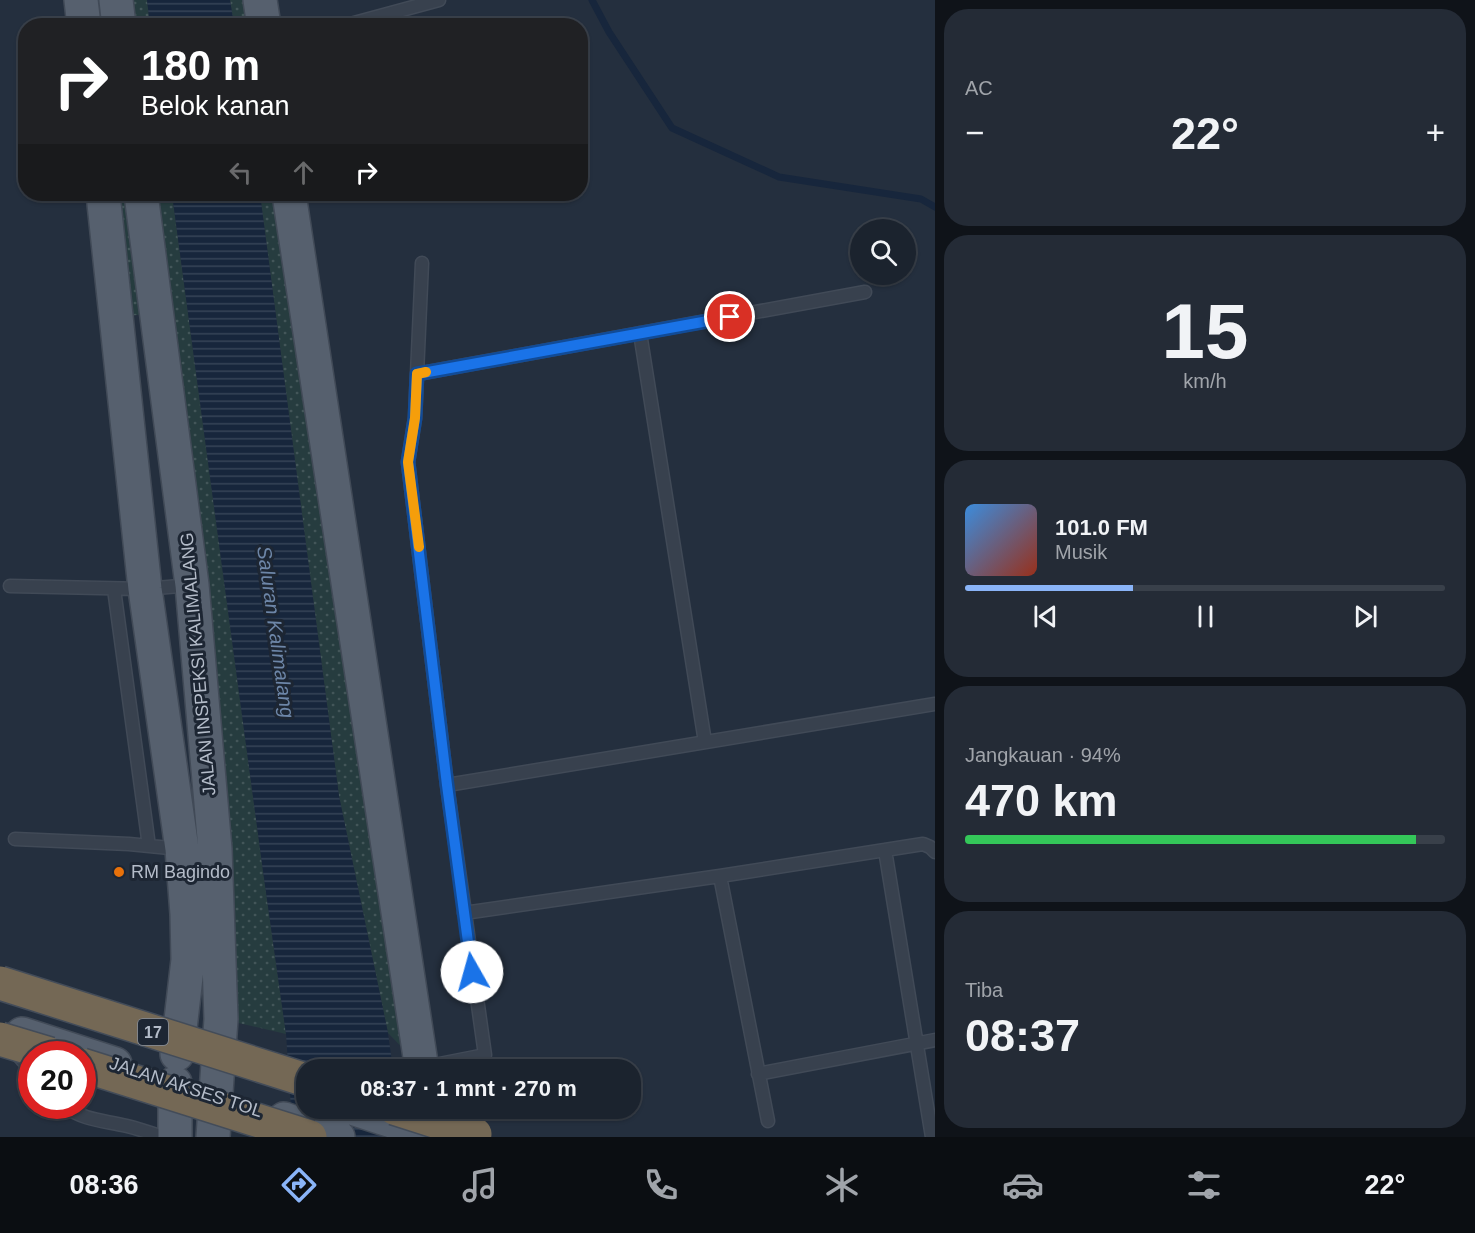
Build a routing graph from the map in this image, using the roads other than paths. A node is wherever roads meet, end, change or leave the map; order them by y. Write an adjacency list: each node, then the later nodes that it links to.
1 (81, 0): 5 (main road)
2 (116, 0): 6 (main road)
3 (260, 0): 7 (main road)
4 (439, 0): 8 (lane)
5 (83, 18)
6 (118, 18)
7 (263, 18)
8 (373, 18)
9 (104, 201): 15 (main road, JALAN INSPEKSI KALIMALANG)
10 (142, 201): 14 (main road, JALAN INSPEKSI KALIMALANG)
11 (290, 201): 40 (main road)
12 (422, 263): 17 (lane)
13 (865, 292): 16 (lane)
14 (157, 313): 15 (main road); 18 (main road, JALAN INSPEKSI KALIMALANG)
15 (117, 317): 20 (main road, JALAN INSPEKSI KALIMALANG)
16 (640, 333): 17 (lane); 22 (lane)
17 (417, 374): 23 (lane)
18 (192, 585): 20 (lane); 26 (main road, JALAN INSPEKSI KALIMALANG)
19 (10, 586): 20 (lane)
20 (130, 589): 25 (lane); 26 (main road, JALAN INSPEKSI KALIMALANG)
21 (935, 704): 22 (lane)
22 (705, 742): 23 (lane)
23 (447, 785): 30 (lane)
24 (15, 839): 25 (lane)
25 (149, 846): 26 (lane)
26 (198, 849): 43 (main road, JALAN INSPEKSI KALIMALANG); 46 (main road, JALAN INSPEKSI KALIMALANG)
27 (885, 850): 28 (lane); 29 (lane); 37 (lane)
28 (935, 852)
29 (720, 876): 30 (lane); 44 (lane)
30 (464, 913): 41 (lane)
31 (0, 983): 45 (highway, 17, bridge)
32 (0, 997): 43 (main road, JALAN AKSES TOL)
33 (0, 1027): 43 (main road, JALAN AKSES TOL)
34 (0, 1034): 39 (lane)
35 (0, 1039): 38 (highway, bridge)
36 (935, 1040): 37 (lane)
37 (918, 1042): 44 (lane); 58 (lane)
38 (18, 1044)
39 (18, 1055)
40 (420, 1059)
41 (467, 1059)
42 (96, 1069): 56 (highway, bridge)
43 (176, 1069): 46 (main road, JALAN AKSES TOL); 54 (main road, JALAN INSPEKSI KALIMALANG)
44 (758, 1074): 50 (lane)
45 (296, 1077)
46 (216, 1082): 47 (main road, JALAN AKSES TOL); 55 (main road, JALAN INSPEKSI KALIMALANG)
47 (251, 1093): 48 (main road, JALAN AKSES TOL); 57 (main road, JALAN AKSES TOL)
48 (296, 1094)
49 (91, 1119): 53 (lane)
50 (768, 1121)
51 (417, 1122): 52 (highway, bridge)
52 (475, 1134)
53 (163, 1137)
54 (174, 1137)
55 (213, 1137)
56 (310, 1137)
57 (338, 1137)
58 (932, 1137)

